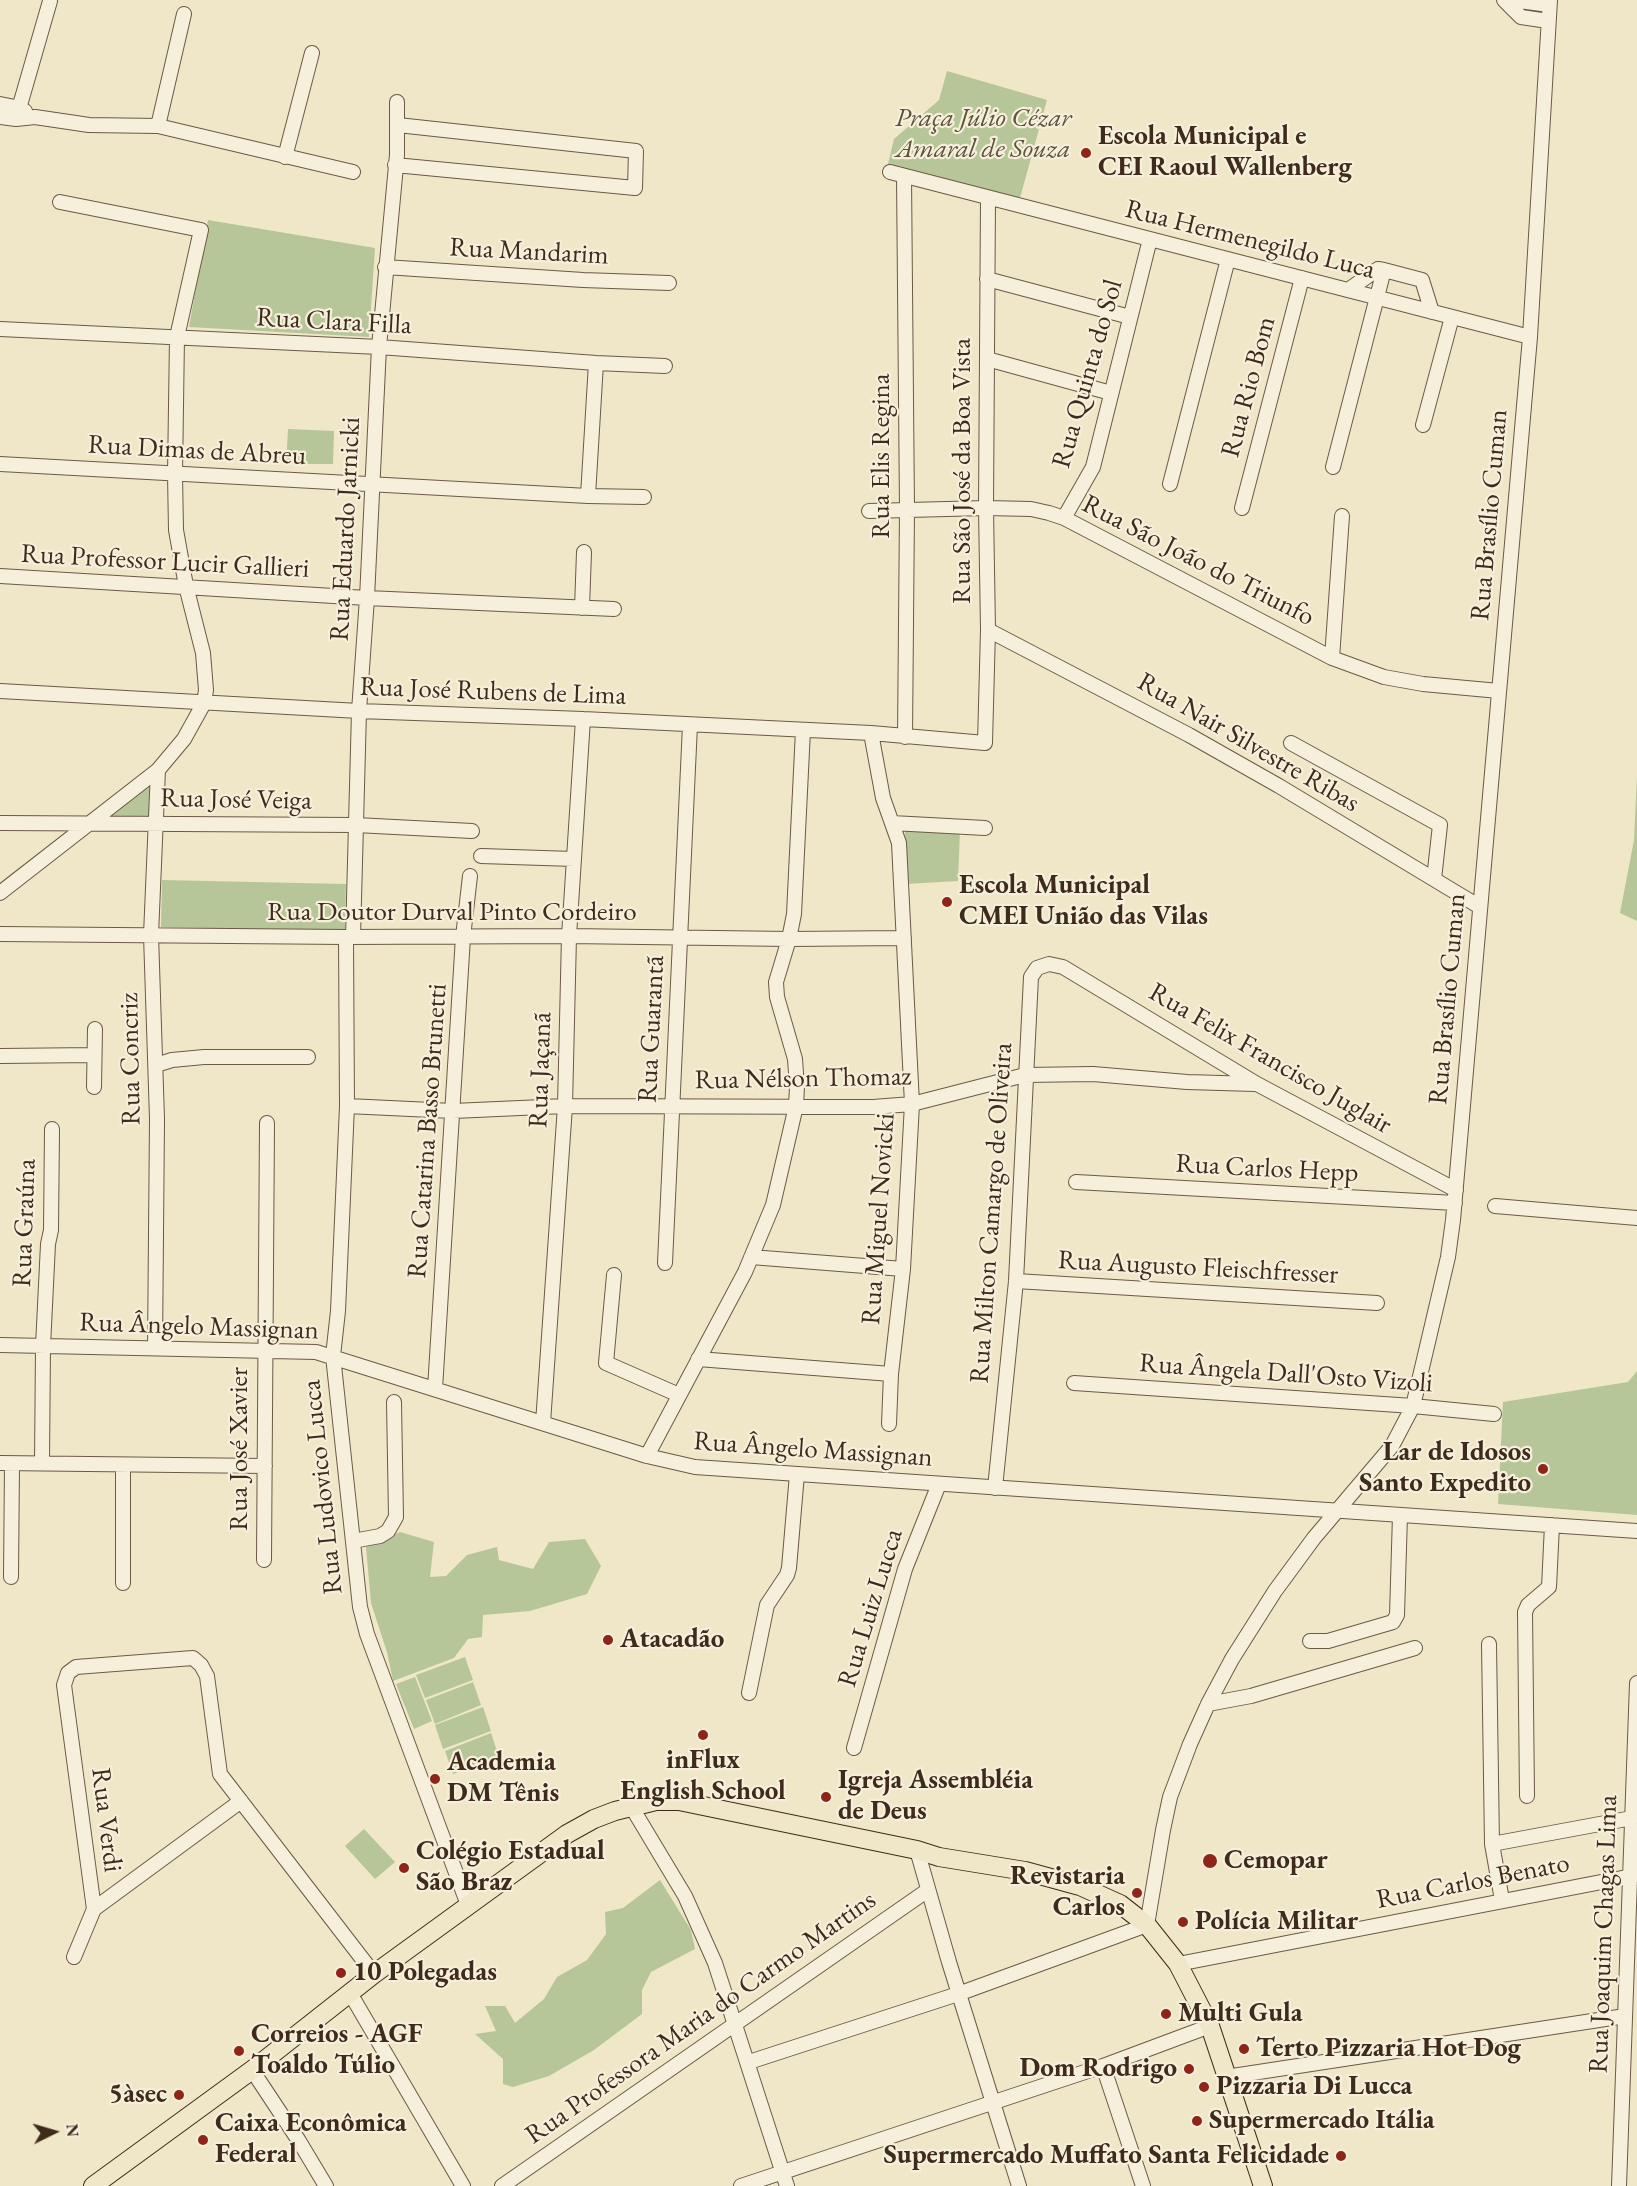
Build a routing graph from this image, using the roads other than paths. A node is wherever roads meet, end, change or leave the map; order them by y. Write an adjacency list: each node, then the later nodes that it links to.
1 (1504, 0): 6 (street)
2 (1512, 0): 4 (street)
3 (50, 2): 10 (street)
4 (1549, 3): 6 (street, Rua Brasílio Cuman)
5 (184, 14): 13 (street)
6 (1548, 21): 35 (street, Rua Brasílio Cuman)
7 (312, 52): 14 (street)
8 (397, 102): 12 (street, Rua Eduardo Jarnicki)
9 (0, 104): 10 (street)
10 (18, 114): 11 (street); 13 (street)
11 (0, 117)
12 (398, 125): 15 (street, Rua Eduardo Jarnicki); 15 (street)
13 (158, 126): 14 (street)
14 (285, 157): 16 (street)
15 (395, 165): 23 (street, Rua Eduardo Jarnicki)
16 (353, 172)
17 (890, 172): 18 (street, Rua Hermenegildo Luca)
18 (904, 176): 19 (street, Rua Hermenegildo Luca); 51 (street, Rua Elis Regina)
19 (988, 198): 21 (street, Rua Hermenegildo Luca); 26 (street, Rua São José da Boa Vista)
20 (60, 202): 34 (street)
21 (1150, 239): 22 (street, Rua Hermenegildo Luca); 31 (street, Rua Quinta do Sol)
22 (1227, 259): 25 (street, Rua Hermenegildo Luca); 45 (street)
23 (385, 267): 27 (street, Rua Mandarim); 36 (street, Rua Eduardo Jarnicki)
24 (1384, 270): 28 (street); 29 (street); 30 (street)
25 (1302, 278): 28 (street, Rua Hermenegildo Luca); 50 (street, Rua Rio Bom)
26 (987, 279): 31 (street); 37 (street, Rua São José da Boa Vista)
27 (669, 283)
28 (1348, 290): 29 (street, Rua Hermenegildo Luca)
29 (1377, 297): 30 (street, Rua Hermenegildo Luca); 43 (street)
30 (1432, 312): 32 (street, Rua Hermenegildo Luca)
31 (1130, 317): 40 (street, Rua Quinta do Sol)
32 (1452, 317): 35 (street, Rua Hermenegildo Luca); 41 (street)
33 (0, 329): 34 (street, Rua Clara Filla)
34 (177, 337): 36 (street, Rua Clara Filla); 44 (street)
35 (1530, 337): 64 (street, Rua Brasílio Cuman)
36 (379, 347): 38 (street, Rua Clara Filla); 46 (street, Rua Eduardo Jarnicki)
37 (987, 359): 40 (street); 49 (street, Rua São José da Boa Vista)
38 (596, 363): 39 (street, Rua Clara Filla); 47 (street)
39 (665, 366)
40 (1111, 393): 54 (street, Rua Quinta do Sol)
41 (1423, 425)
42 (0, 464): 44 (street, Rua Dimas de Abreu)
43 (1333, 467)
44 (175, 475): 46 (street, Rua Dimas de Abreu); 57 (street)
45 (1170, 484)
46 (372, 485): 47 (street, Rua Dimas de Abreu); 58 (street, Rua Eduardo Jarnicki)
47 (588, 496): 48 (street, Rua Dimas de Abreu)
48 (644, 497)
49 (986, 508): 51 (street, Rua São João do Triunfo); 54 (street, Rua São João do Triunfo); 61 (street, Rua São José da Boa Vista)
50 (1242, 508)
51 (907, 510): 52 (street, Rua São João do Triunfo); 71 (street, Rua Elis Regina)
52 (869, 511)
53 (1342, 516): 62 (street)
54 (1064, 518): 62 (street, Rua São João do Triunfo)
55 (584, 552): 59 (street)
56 (0, 576): 57 (street, Rua Professor Lucir Gallieri)
57 (186, 586): 58 (street, Rua Professor Lucir Gallieri); 65 (street)
58 (367, 598): 59 (street, Rua Professor Lucir Gallieri); 66 (street, Rua Eduardo Jarnicki)
59 (582, 608): 60 (street, Rua Professor Lucir Gallieri)
60 (614, 609)
61 (988, 630): 73 (street, Rua São José da Boa Vista); 85 (street, Rua Nair Silvestre Ribas)
62 (1332, 658): 64 (street, Rua São João do Triunfo)
63 (0, 691): 65 (street, Rua José Rubens de Lima)
64 (1499, 691): 87 (street, Rua Brasílio Cuman)
65 (204, 703): 66 (street, Rua José Rubens de Lima); 74 (street)
66 (359, 711): 67 (street, Rua José Rubens de Lima); 79 (street, Rua Eduardo Jarnicki)
67 (583, 719): 68 (street, Rua José Rubens de Lima); 83 (street, Rua Jaçanã)
68 (690, 725): 69 (street, Rua José Rubens de Lima); 93 (street, Rua Guarantã)
69 (803, 730): 70 (street, Rua José Rubens de Lima); 95 (street)
70 (870, 733): 71 (street, Rua José Rubens de Lima); 78 (street, Rua Miguel Novicki)
71 (905, 736): 73 (street, Rua José Rubens de Lima)
72 (1291, 742): 85 (street)
73 (985, 743)
74 (158, 770): 75 (street); 77 (street, Rua Concriz)
75 (89, 822): 76 (street, Rua José Veiga); 77 (street, Rua José Veiga); 86 (street)
76 (0, 823)
77 (155, 823): 79 (street, Rua José Veiga); 89 (street, Rua Concriz)
78 (892, 823): 80 (street); 94 (street, Rua Miguel Novicki)
79 (356, 825): 81 (street, Rua José Veiga); 91 (street, Rua Eduardo Jarnicki)
80 (985, 828)
81 (472, 831)
82 (480, 856): 83 (street)
83 (574, 859): 90 (street, Rua Jaçanã)
84 (470, 876): 92 (street, Rua Catarina Basso Brunetti)
85 (1434, 879): 87 (street, Rua Nair Silvestre Ribas)
86 (0, 893)
87 (1480, 907): 114 (street, Rua Brasílio Cuman)
88 (0, 934): 89 (street, Rua Doutor Durval Pinto Cordeiro)
89 (151, 935): 91 (street, Rua Doutor Durval Pinto Cordeiro); 101 (street, Rua Concriz)
90 (569, 936): 92 (street, Rua Doutor Durval Pinto Cordeiro); 93 (street, Rua Doutor Durval Pinto Cordeiro); 107 (street, Rua Jaçanã)
91 (350, 937): 92 (street, Rua Doutor Durval Pinto Cordeiro); 106 (street, Rua Ludovico Lucca)
92 (463, 937): 110 (street, Rua Catarina Basso Brunetti)
93 (680, 938): 95 (street, Rua Doutor Durval Pinto Cordeiro); 108 (street, Rua Guarantã)
94 (904, 938): 95 (street, Rua Doutor Durval Pinto Cordeiro); 105 (street, Rua Miguel Novicki)
95 (789, 939): 109 (street)
96 (1063, 967): 102 (street, Rua Milton Camargo de Oliveira); 103 (street, Rua Felix Francisco Juglair)
97 (95, 1029): 98 (street)
98 (94, 1055): 99 (street); 104 (street)
99 (0, 1056)
100 (308, 1057): 101 (street)
101 (156, 1065): 125 (street, Rua Concriz)
102 (1025, 1075): 103 (street, Rua Nélson Thomaz); 105 (street, Rua Nélson Thomaz); 121 (street, Rua Milton Camargo de Oliveira)
103 (1257, 1084): 114 (street, Rua Felix Francisco Juglair)
104 (94, 1087)
105 (912, 1104): 109 (street, Rua Nélson Thomaz); 119 (street, Rua Miguel Novicki)
106 (347, 1106): 110 (street, Rua Nélson Thomaz); 127 (street, Rua Ludovico Lucca)
107 (565, 1106): 108 (street, Rua Nélson Thomaz); 110 (street, Rua Nélson Thomaz); 136 (street, Rua Jaçanã)
108 (672, 1106): 109 (street, Rua Nélson Thomaz); 118 (street, Rua Guarantã)
109 (795, 1106): 117 (street)
110 (453, 1111): 131 (street, Rua Catarina Basso Brunetti)
111 (267, 1122): 126 (street, Rua José Xavier)
112 (52, 1129): 124 (street, Rua Graúna)
113 (1076, 1182): 114 (street, Rua Carlos Hepp)
114 (1456, 1197): 134 (street, Rua Brasílio Cuman)
115 (1495, 1206): 116 (street)
116 (1637, 1218)
117 (751, 1257): 119 (street); 128 (street)
118 (665, 1263)
119 (903, 1269): 129 (street, Rua Miguel Novicki)
120 (614, 1275): 132 (street)
121 (1016, 1281): 122 (street, Rua Augusto Fleischfresser); 145 (street, Rua Milton Camargo de Oliveira)
122 (1377, 1303)
123 (0, 1345): 124 (street, Rua Ângelo Massignan)
124 (43, 1346): 125 (street, Rua Ângelo Massignan); 139 (street, Rua Graúna)
125 (155, 1348): 126 (street, Rua Ângelo Massignan)
126 (264, 1350): 127 (street, Rua Ângelo Massignan); 142 (street, Rua José Xavier)
127 (333, 1356): 131 (street, Rua Ângelo Massignan); 150 (street, Rua Ludovico Lucca)
128 (698, 1359): 129 (street); 132 (street)
129 (891, 1374): 137 (street, Rua Miguel Novicki)
130 (1074, 1383): 134 (street, Rua Ângela Dall'Osto Vizoli)
131 (435, 1389): 136 (street, Rua Ângelo Massignan)
132 (679, 1395): 138 (street)
133 (394, 1402): 150 (street)
134 (1413, 1406): 135 (street, Rua Ângela Dall'Osto Vizoli); 146 (street, Rua Brasílio Cuman)
135 (1494, 1414)
136 (543, 1423): 138 (street, Rua Ângelo Massignan)
137 (889, 1424)
138 (647, 1456): 143 (street, Rua Ângelo Massignan)
139 (42, 1463): 140 (street); 141 (street)
140 (6, 1464): 152 (street)
141 (123, 1466): 142 (street); 153 (street)
142 (265, 1466): 151 (street, Rua José Xavier)
143 (797, 1474): 144 (street, Rua Ângelo Massignan); 158 (street)
144 (939, 1484): 145 (street, Rua Ângelo Massignan); 160 (street, Rua Luiz Lucca)
145 (995, 1488): 146 (street, Rua Ângelo Massignan)
146 (1337, 1511): 147 (street, Rua Ângelo Massignan); 159 (street, Rua Brasílio Cuman)
147 (1400, 1515): 148 (street, Rua Ângelo Massignan); 154 (street)
148 (1552, 1525): 149 (street, Rua Ângelo Massignan); 161 (street)
149 (1637, 1531)
150 (353, 1541): 170 (street, Rua Ludovico Lucca)
151 (264, 1560)
152 (11, 1577)
153 (123, 1583)
154 (1310, 1641)
155 (1489, 1644): 165 (street)
156 (1415, 1648): 159 (street)
157 (1637, 1683): 164 (street, Rua Joaquim Chagas Lima)
158 (749, 1693)
159 (1208, 1704): 172 (street, Rua Brasílio Cuman)
160 (854, 1748)
161 (1527, 1796)
162 (241, 1801): 171 (street); 171 (street, Rua Verdi); 175 (street)
163 (631, 1806): 166 (main road); 170 (main road); 179 (street)
164 (1632, 1818): 165 (street); 167 (street, Rua Joaquim Chagas Lima)
165 (1492, 1844): 169 (street)
166 (917, 1850): 168 (street); 172 (main road)
167 (1634, 1875): 169 (street, Rua Carlos Benato); 178 (street, Rua Joaquim Chagas Lima)
168 (928, 1890): 177 (street); 179 (street, Rua Professora Maria do Carmo Martins)
169 (1503, 1900): 174 (street, Rua Carlos Benato)
170 (468, 1905): 175 (main road)
171 (94, 1909): 173 (street, Rua Verdi)
172 (1147, 1925): 174 (main road); 177 (street)
173 (74, 1957)
174 (1178, 1964): 180 (main road)
175 (374, 1974): 176 (main road)
176 (350, 1993): 183 (main road); 189 (street)
177 (958, 1994): 181 (street); 185 (street)
178 (1625, 2016): 184 (street); 196 (street, Rua Joaquim Chagas Lima)
179 (735, 2022): 181 (street); 190 (street, Rua Professora Maria do Carmo Martins)
180 (1210, 2026): 182 (street); 184 (main road)
181 (749, 2062): 186 (street)
182 (1103, 2066): 185 (street); 194 (street)
183 (252, 2070): 187 (main road); 188 (street)
184 (1226, 2077): 195 (main road)
185 (994, 2103): 186 (street); 193 (street)
186 (783, 2172): 191 (street); 192 (street)
187 (93, 2186)
188 (326, 2186)
189 (463, 2186)
190 (502, 2186)
191 (741, 2186)
192 (787, 2186)
193 (1019, 2186)
194 (1143, 2186)
195 (1263, 2186)
196 (1619, 2186)

